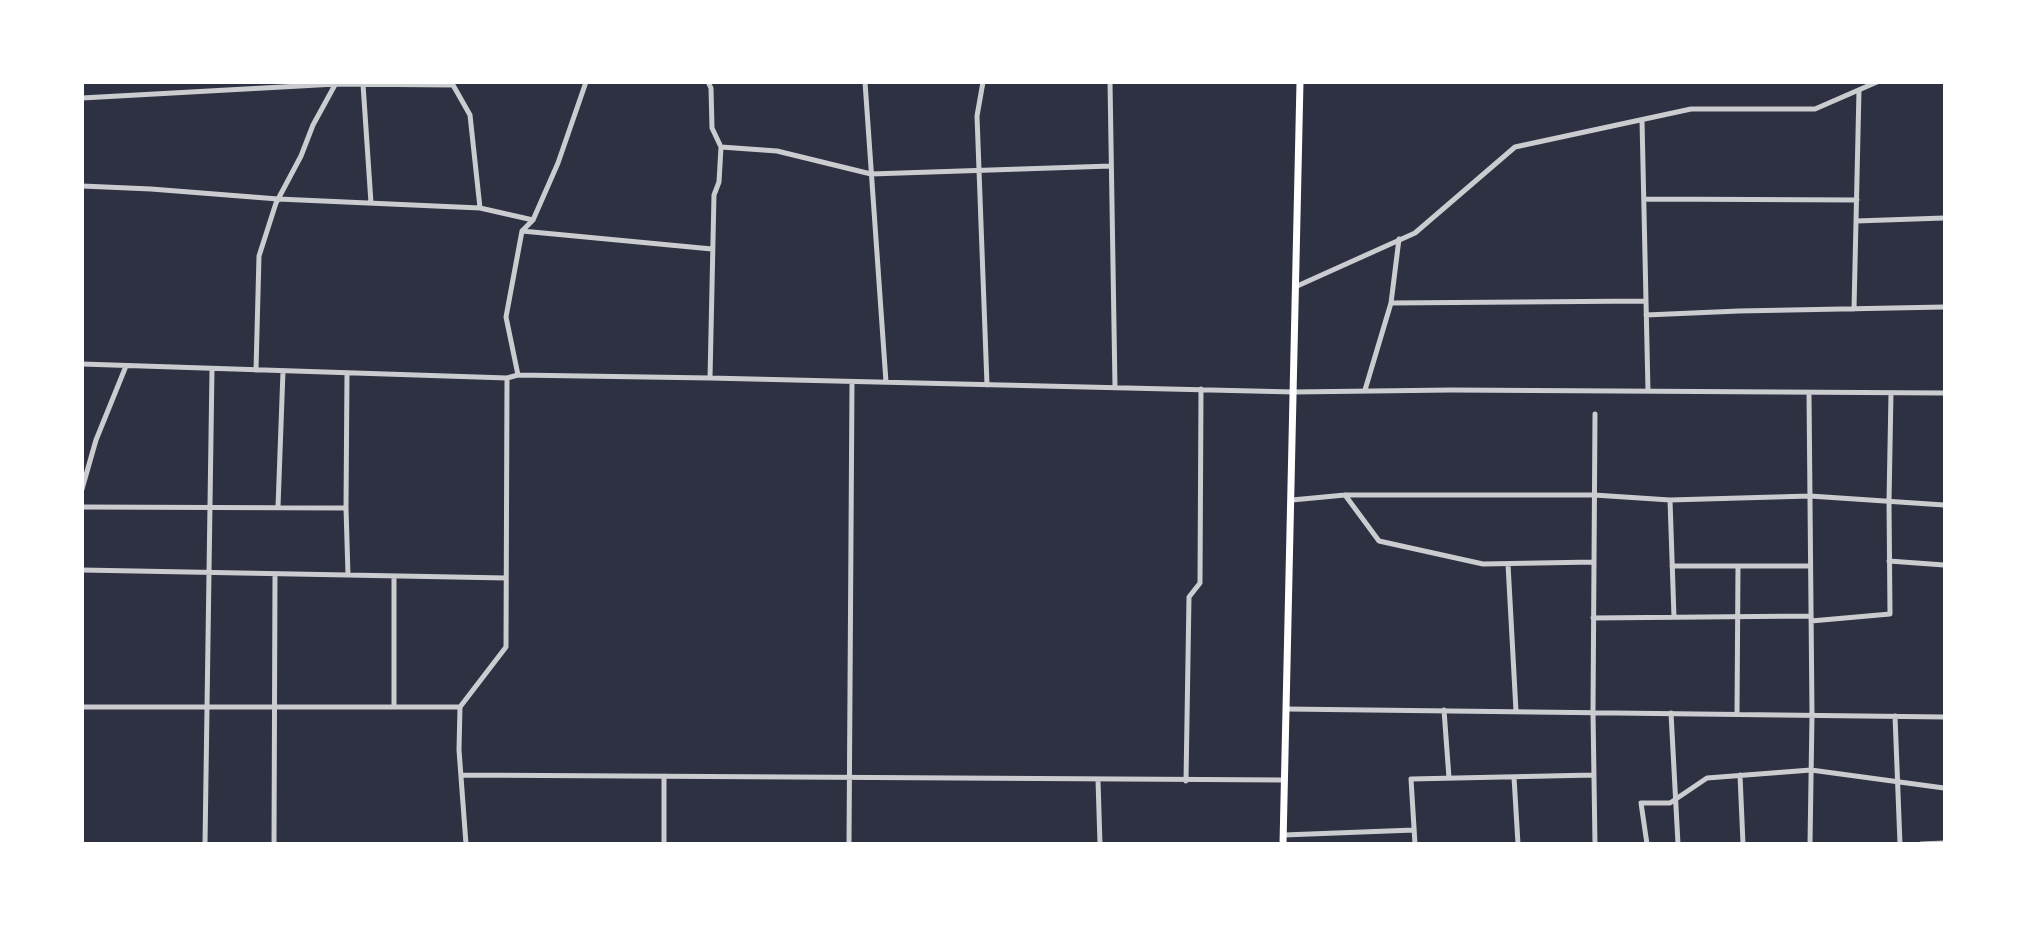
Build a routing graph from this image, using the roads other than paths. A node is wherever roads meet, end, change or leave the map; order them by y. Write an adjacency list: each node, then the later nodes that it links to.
1 (586, 82): 25 (street)
2 (708, 82): 14 (street)
3 (866, 82): 17 (street)
4 (983, 82): 16 (street)
5 (1110, 82): 15 (street)
6 (1299, 82): 30 (main road)
7 (1877, 82): 11 (street)
8 (336, 83): 9 (street); 12 (street); 19 (street)
9 (363, 84): 10 (street); 22 (street)
10 (453, 84): 23 (street)
11 (1859, 90): 13 (street); 21 (street)
12 (82, 98)
13 (1642, 120): 20 (street); 28 (street)
14 (721, 147): 17 (street); 29 (street)
15 (1111, 166): 16 (street); 48 (street)
16 (979, 170): 17 (street); 47 (street)
17 (871, 174): 46 (street)
18 (82, 186): 19 (street)
19 (278, 199): 22 (street); 39 (street)
20 (1644, 199): 21 (street); 31 (street)
21 (1857, 200): 26 (street)
22 (371, 203): 23 (street)
23 (480, 208): 25 (street)
24 (1944, 218): 26 (street)
25 (533, 220): 27 (street)
26 (1856, 220): 34 (street)
27 (522, 231): 29 (street); 42 (street)
28 (1399, 239): 30 (street); 32 (street)
29 (712, 249): 44 (street)
30 (1295, 287): 52 (main road)
31 (1646, 301): 32 (street); 35 (street)
32 (1391, 303): 50 (street)
33 (1944, 307): 34 (street)
34 (1854, 309): 35 (street)
35 (1646, 315): 51 (street)
36 (82, 364): 37 (street)
37 (126, 366): 38 (street); 57 (street)
38 (212, 369): 39 (street); 68 (street)
39 (256, 370): 40 (street)
40 (282, 371): 41 (street); 69 (street)
41 (347, 373): 43 (street); 70 (street)
42 (518, 375): 43 (street); 44 (street)
43 (507, 378): 83 (street)
44 (710, 378): 45 (street)
45 (852, 382): 46 (street); 108 (street)
46 (886, 382): 47 (street)
47 (987, 385): 48 (street)
48 (1115, 387): 49 (street)
49 (1201, 389): 52 (street); 112 (street)
50 (1365, 390): 51 (street); 52 (street)
51 (1648, 391): 53 (street)
52 (1294, 393): 63 (main road)
53 (1809, 393): 54 (street); 62 (street)
54 (1891, 393): 55 (street); 65 (street)
55 (1944, 393)
56 (1595, 414): 61 (street)
57 (92, 456): 58 (street); 59 (street)
58 (82, 458)
59 (82, 489)
60 (1345, 495): 61 (street); 63 (street); 73 (street)
61 (1594, 495): 64 (street); 72 (street)
62 (1810, 496): 64 (street); 65 (street); 77 (street)
63 (1292, 500): 93 (main road)
64 (1670, 500): 75 (street)
65 (1889, 501): 66 (street); 71 (street)
66 (1944, 505)
67 (82, 507): 68 (street)
68 (210, 507): 69 (street); 79 (street)
69 (278, 507): 70 (street)
70 (346, 508): 81 (street)
71 (1889, 561): 74 (street); 87 (street)
72 (1594, 562): 73 (street); 86 (street)
73 (1508, 564): 95 (street)
74 (1944, 565)
75 (1672, 566): 76 (street); 84 (street)
76 (1738, 566): 77 (street); 85 (street)
77 (1810, 566): 87 (street)
78 (82, 570): 79 (street)
79 (209, 573): 80 (street); 92 (street)
80 (275, 574): 81 (street); 89 (street)
81 (348, 575): 82 (street)
82 (393, 576): 83 (street); 90 (street)
83 (506, 578): 91 (street)
84 (1674, 617): 85 (street); 86 (street)
85 (1738, 617): 87 (street); 98 (street)
86 (1593, 618): 96 (street)
87 (1811, 619): 99 (street)
88 (82, 707): 92 (street)
89 (274, 707): 90 (street); 92 (street); 119 (street)
90 (394, 707): 91 (street)
91 (460, 707): 103 (street)
92 (207, 708): 118 (street)
93 (1286, 709): 94 (street); 111 (main road)
94 (1444, 710): 95 (street); 109 (street)
95 (1516, 711): 96 (street)
96 (1593, 712): 97 (street); 105 (street)
97 (1671, 713): 98 (street); 115 (street)
98 (1737, 714): 99 (street)
99 (1812, 715): 100 (street); 102 (street)
100 (1895, 716): 101 (street); 113 (street)
101 (1944, 717)
102 (1811, 770): 106 (street); 113 (street); 131 (street)
103 (461, 774): 104 (street); 120 (street)
104 (664, 776): 108 (street); 121 (street)
105 (1594, 776): 107 (street); 127 (street)
106 (1740, 776): 115 (street); 130 (street)
107 (1514, 777): 109 (street); 126 (street)
108 (849, 778): 110 (street); 122 (street)
109 (1449, 778): 116 (street)
110 (1098, 780): 112 (street); 123 (street)
111 (1284, 780): 112 (street); 117 (main road)
112 (1186, 781)
113 (1898, 782): 114 (street); 132 (street)
114 (1944, 788)
115 (1676, 800): 128 (street); 129 (street)
116 (1414, 831): 117 (street); 125 (street)
117 (1284, 835): 124 (main road)
118 (205, 843)
119 (274, 843)
120 (466, 843)
121 (664, 843)
122 (849, 843)
123 (1100, 843)
124 (1284, 843)
125 (1415, 843)
126 (1518, 843)
127 (1595, 843)
128 (1647, 843)
129 (1677, 843)
130 (1743, 843)
131 (1810, 843)
132 (1900, 843)
133 (1921, 843): 134 (street)
134 (1944, 843)

